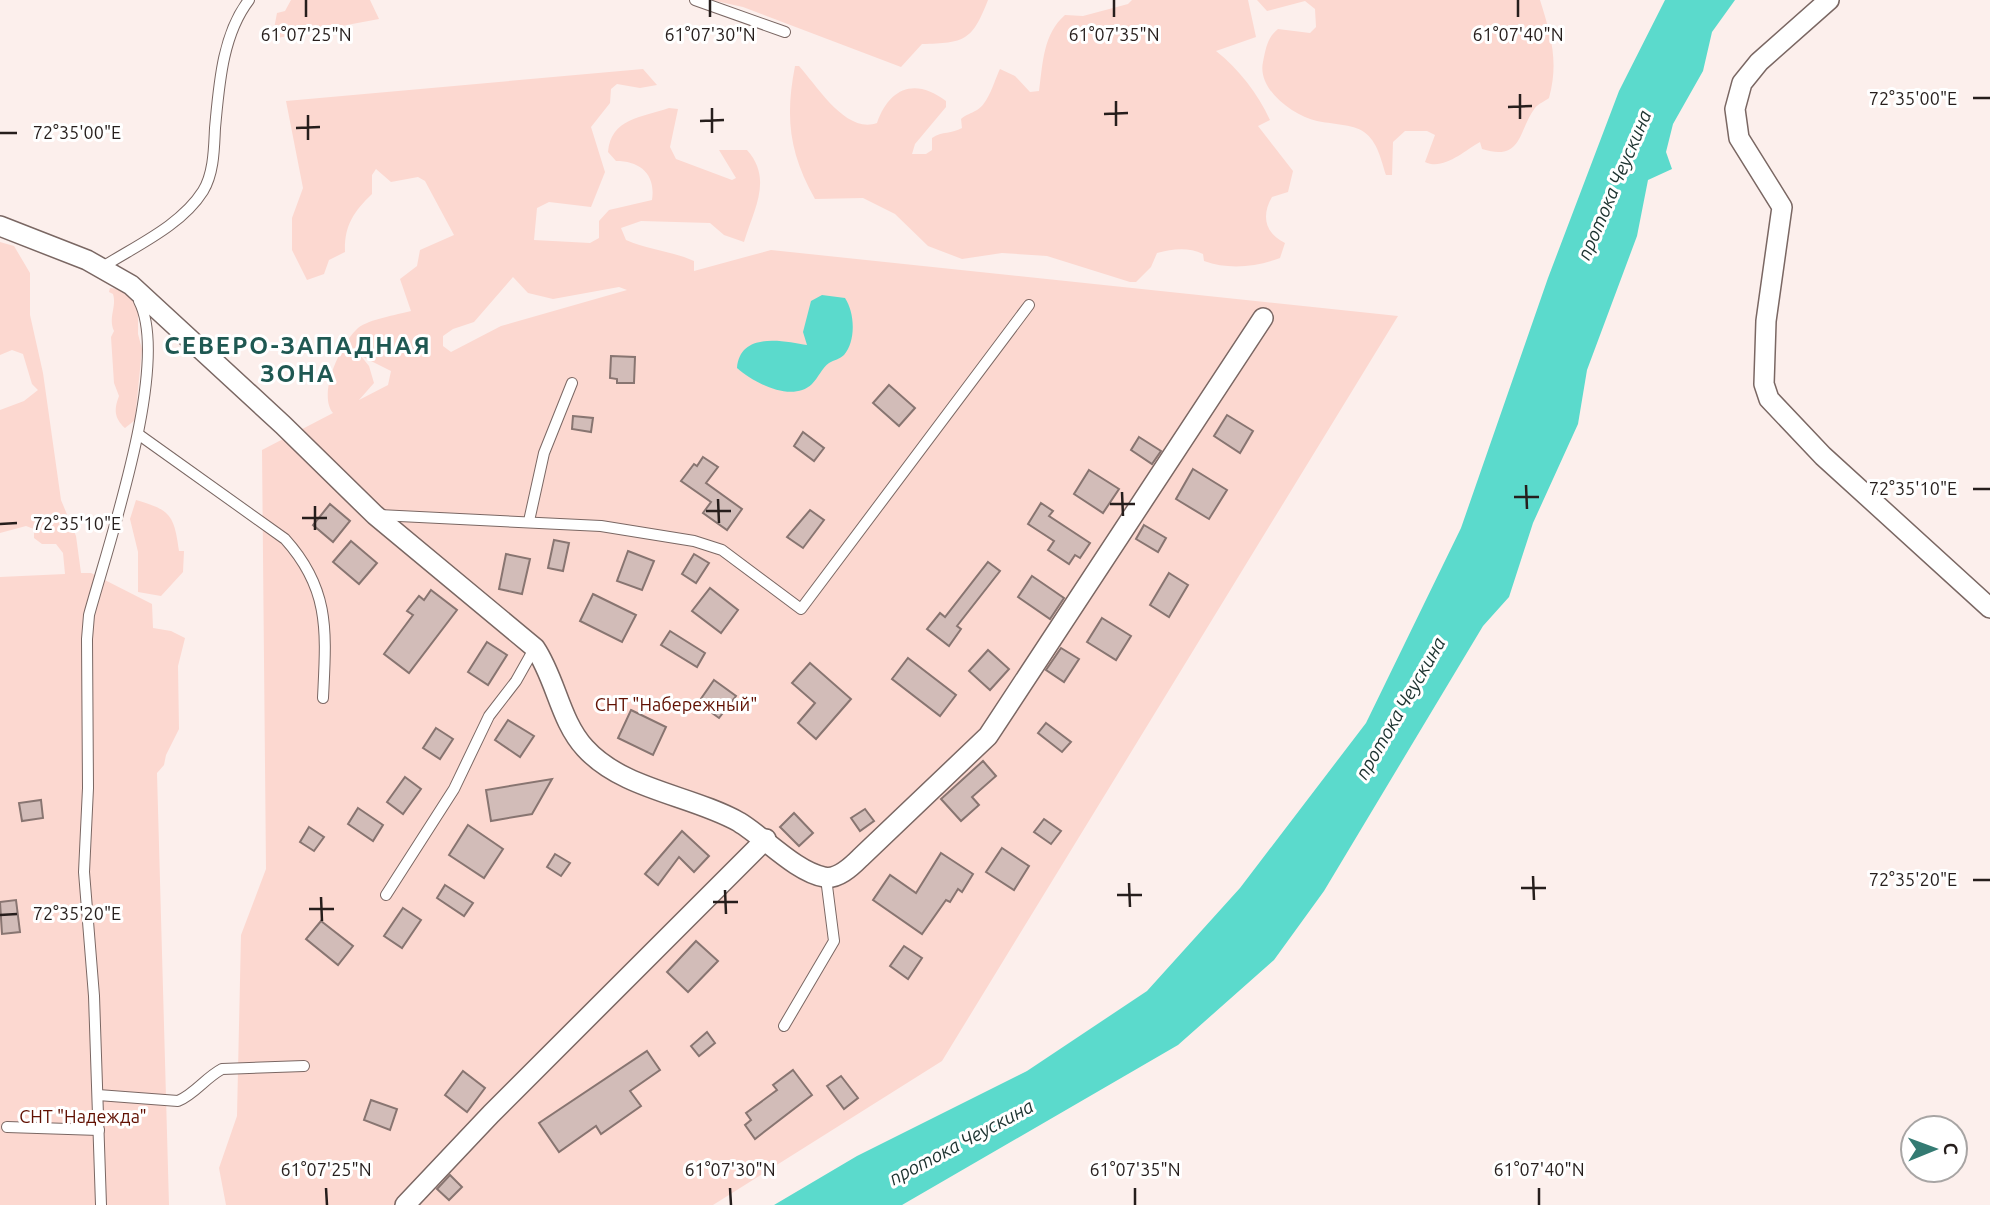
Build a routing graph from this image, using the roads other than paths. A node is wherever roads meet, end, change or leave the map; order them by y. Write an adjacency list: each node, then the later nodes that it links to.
1 (249, 0): 6 (lane)
2 (695, 0): 4 (lane)
3 (1829, 0): 14 (street)
4 (785, 32)
5 (0, 226): 6 (street)
6 (101, 268): 7 (street)
7 (131, 285): 11 (lane); 12 (street)
8 (1029, 305): 13 (lane)
9 (1263, 318): 18 (street)
10 (572, 383): 13 (lane)
11 (138, 434): 16 (lane); 22 (lane)
12 (375, 515): 13 (lane); 15 (street)
13 (528, 521)
14 (1990, 608)
15 (535, 648): 17 (street); 19 (lane)
16 (323, 698)
17 (766, 839): 18 (street); 26 (street)
18 (826, 878): 20 (lane)
19 (386, 895)
20 (784, 1026)
21 (304, 1066): 22 (lane)
22 (97, 1095): 24 (lane)
23 (7, 1127): 24 (lane)
24 (99, 1130): 25 (lane)
25 (101, 1205)
26 (405, 1205)

